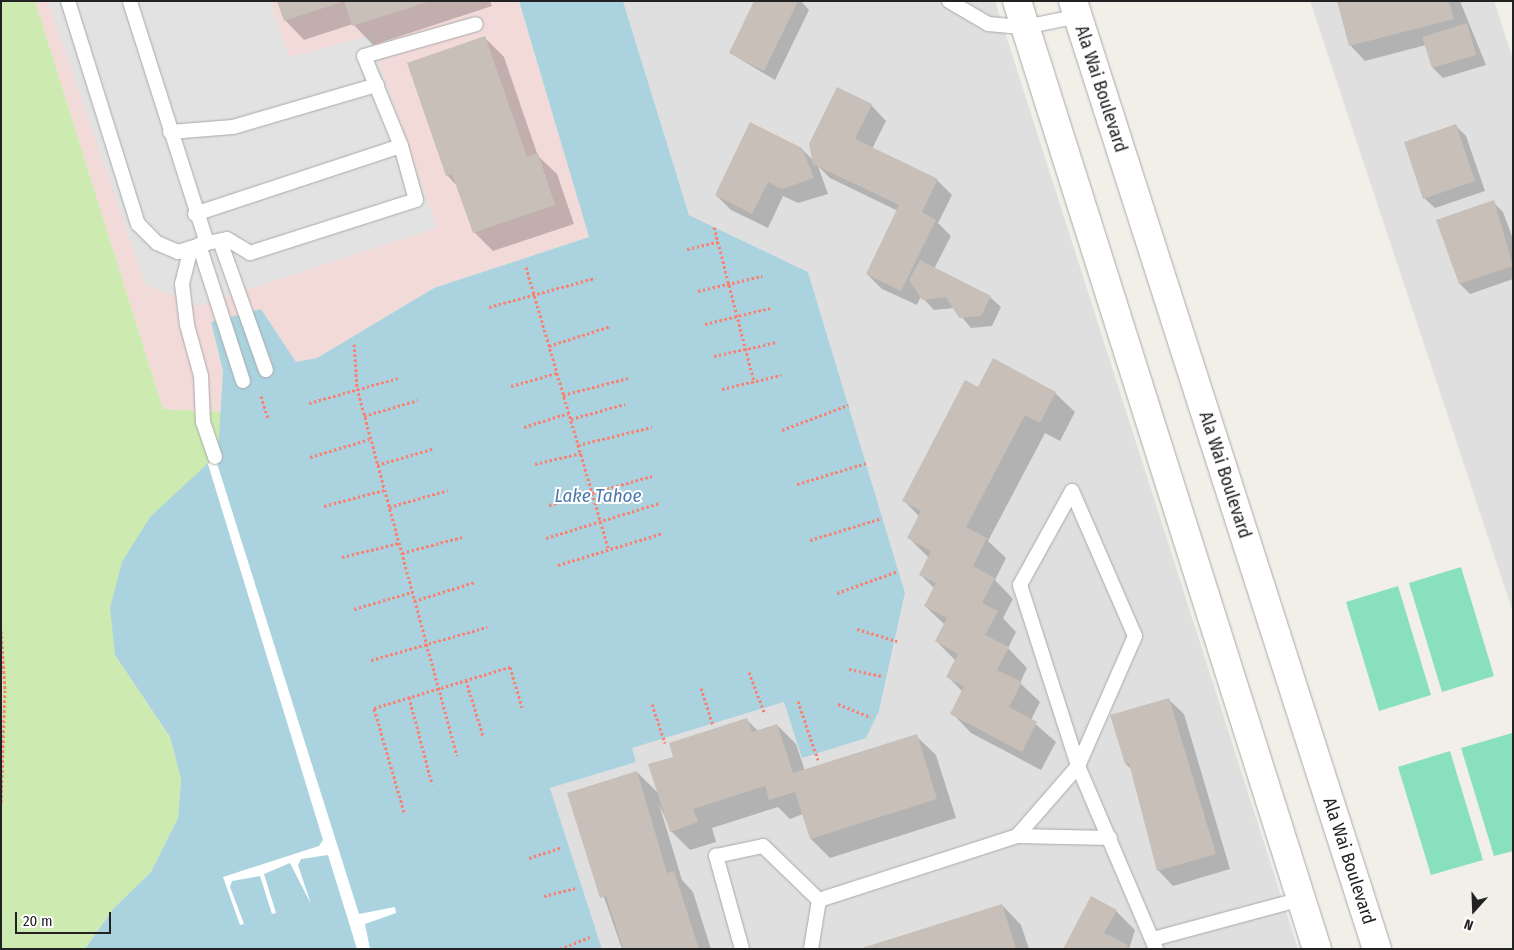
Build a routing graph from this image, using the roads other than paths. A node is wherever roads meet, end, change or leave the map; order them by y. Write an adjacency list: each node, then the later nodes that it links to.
1 (68, 1): 12 (lane)
2 (130, 1): 9 (lane)
3 (949, 1): 7 (lane)
4 (1017, 1): 7 (street)
5 (1075, 9): 7 (lane); 25 (street, Ala Wai Boulevard)
6 (476, 24): 8 (lane)
7 (1025, 27): 19 (street)
8 (377, 85): 9 (lane); 10 (lane)
9 (170, 132): 11 (lane)
10 (401, 146): 11 (lane); 12 (lane)
11 (196, 214): 12 (lane)
12 (204, 244): 13 (lane); 14 (lane); 15 (lane)
13 (266, 370)
14 (243, 381)
15 (215, 457)
16 (1078, 766): 16 (lane); 17 (lane); 18 (lane)
17 (1017, 836): 18 (lane); 20 (lane)
18 (1110, 838): 21 (lane)
19 (1302, 899): 21 (lane); 24 (street)
20 (819, 900): 22 (lane); 23 (lane)
21 (1154, 944)
22 (742, 949)
23 (810, 949)
24 (1317, 949)
25 (1377, 949)

